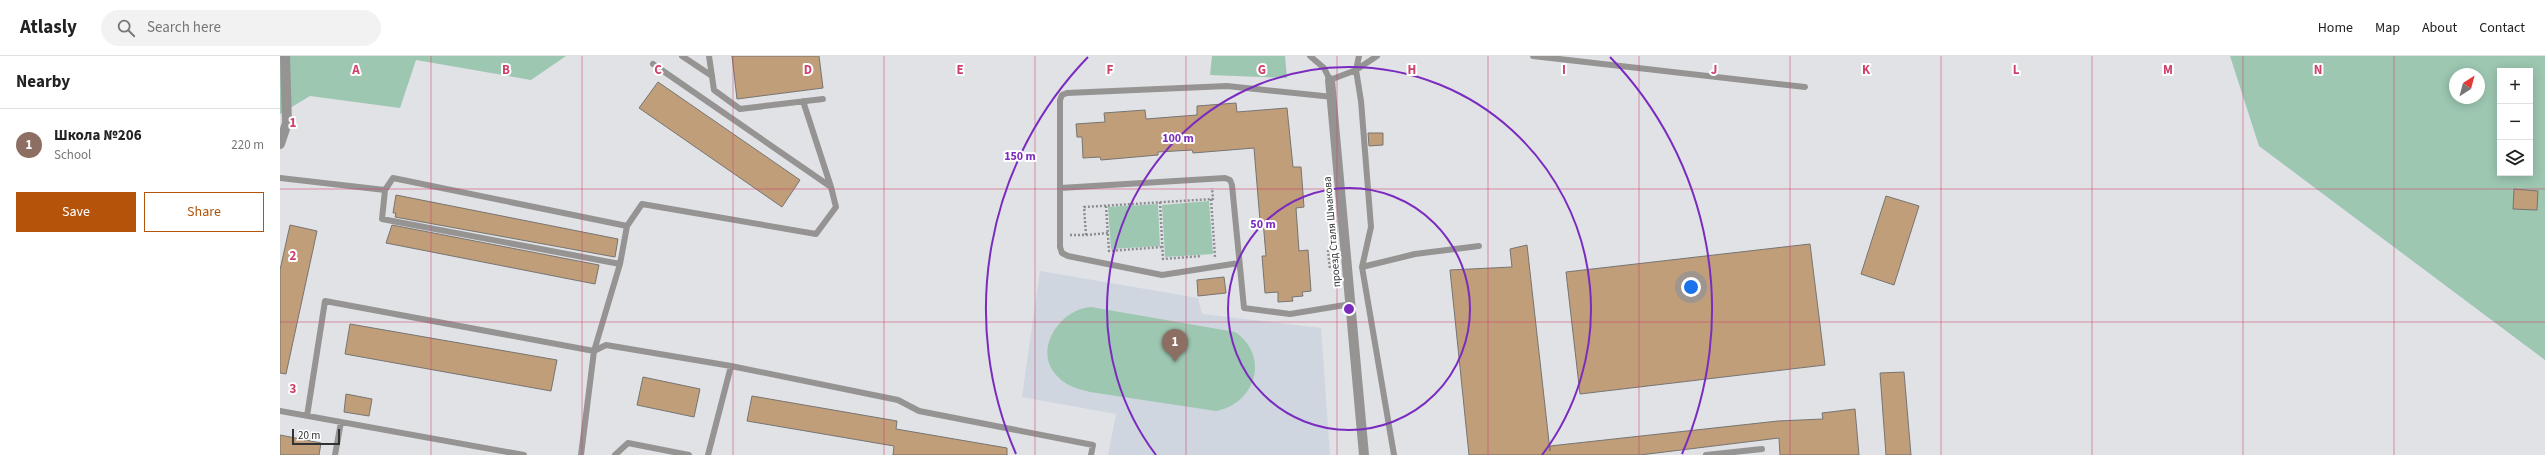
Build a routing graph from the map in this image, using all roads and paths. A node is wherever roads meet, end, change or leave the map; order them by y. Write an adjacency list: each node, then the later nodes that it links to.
1 (285, 56): 16 (street)
2 (682, 56): 10 (lane)
3 (709, 56): 10 (lane)
4 (1310, 56): 11 (lane)
5 (1359, 56): 9 (lane)
6 (1376, 56): 9 (lane)
7 (1533, 56): 12 (lane)
8 (653, 64): 19 (lane)
9 (1356, 70): 11 (lane); 36 (lane)
10 (712, 76): 15 (lane)
11 (1330, 80): 13 (street, проезд Сталя Шмакова)
12 (1805, 87)
13 (1333, 97): 20 (lane); 38 (street, проезд Сталя Шмакова)
14 (823, 99): 15 (lane)
15 (804, 101): 19 (lane)
16 (280, 144)
17 (280, 178): 21 (lane)
18 (1212, 178): 20 (lane); 22 (path); 33 (lane)
19 (831, 187): 25 (lane)
20 (1060, 188): 28 (lane)
21 (386, 190): 25 (lane); 34 (lane)
22 (1211, 199): 23 (path); 32 (path)
23 (1160, 202): 24 (path); 30 (path)
24 (1106, 206): 26 (path); 27 (path)
25 (627, 226): 34 (lane)
26 (1108, 233): 27 (path); 30 (path)
27 (1086, 234): 28 (path)
28 (1060, 236): 35 (lane)
29 (1479, 246): 36 (lane)
30 (1162, 247): 32 (path)
31 (1328, 250): 37 (path)
32 (1215, 255): 35 (path)
33 (1239, 263): 35 (lane); 38 (lane)
34 (620, 264): 39 (lane)
35 (1215, 267)
36 (1362, 267): 53 (lane)
37 (1330, 269)
38 (1351, 304): 52 (street, проезд Сталя Шмакова)
39 (594, 351): 40 (lane); 42 (lane); 47 (lane)
40 (731, 366): 50 (lane); 51 (lane)
41 (280, 411): 42 (lane)
42 (307, 416): 43 (lane)
43 (341, 422): 45 (lane); 46 (lane)
44 (1762, 449): 54 (lane)
45 (335, 455)
46 (524, 455)
47 (581, 455)
48 (615, 455): 49 (lane)
49 (689, 455)
50 (708, 455)
51 (1091, 455)
52 (1364, 455)
53 (1394, 455)
54 (1706, 455)

